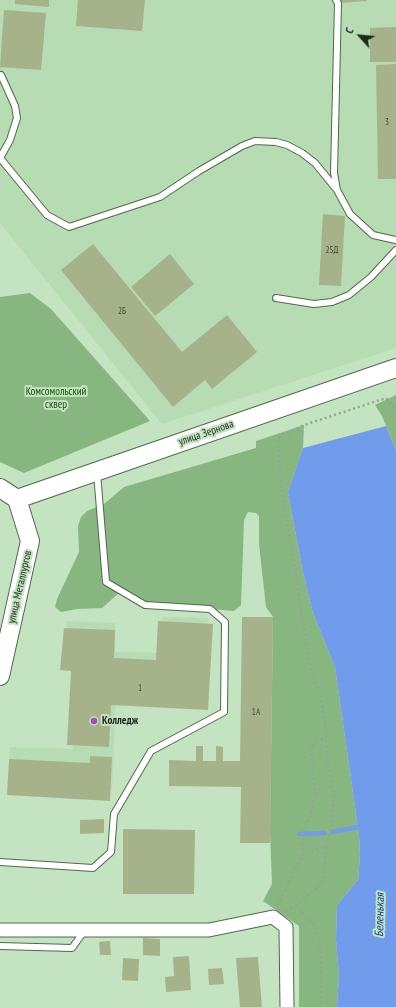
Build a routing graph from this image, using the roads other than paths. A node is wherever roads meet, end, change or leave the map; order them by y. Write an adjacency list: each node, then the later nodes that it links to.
1 (336, 0): 4 (lane)
2 (1, 75): 3 (lane)
3 (0, 158): 4 (lane)
4 (336, 190): 5 (lane)
5 (396, 240)
6 (396, 250): 7 (lane)
7 (276, 298)
8 (396, 368): 9 (main road, улица Зернова)
9 (96, 471): 11 (main road, улица Зернова); 13 (lane)
10 (0, 488): 11 (main road)
11 (17, 499): 12 (main road, улица Металлургов)
12 (0, 676)
13 (0, 862)
14 (0, 930): 15 (street)
15 (85, 930): 16 (lane); 17 (street)
16 (0, 946)
17 (287, 1007)

